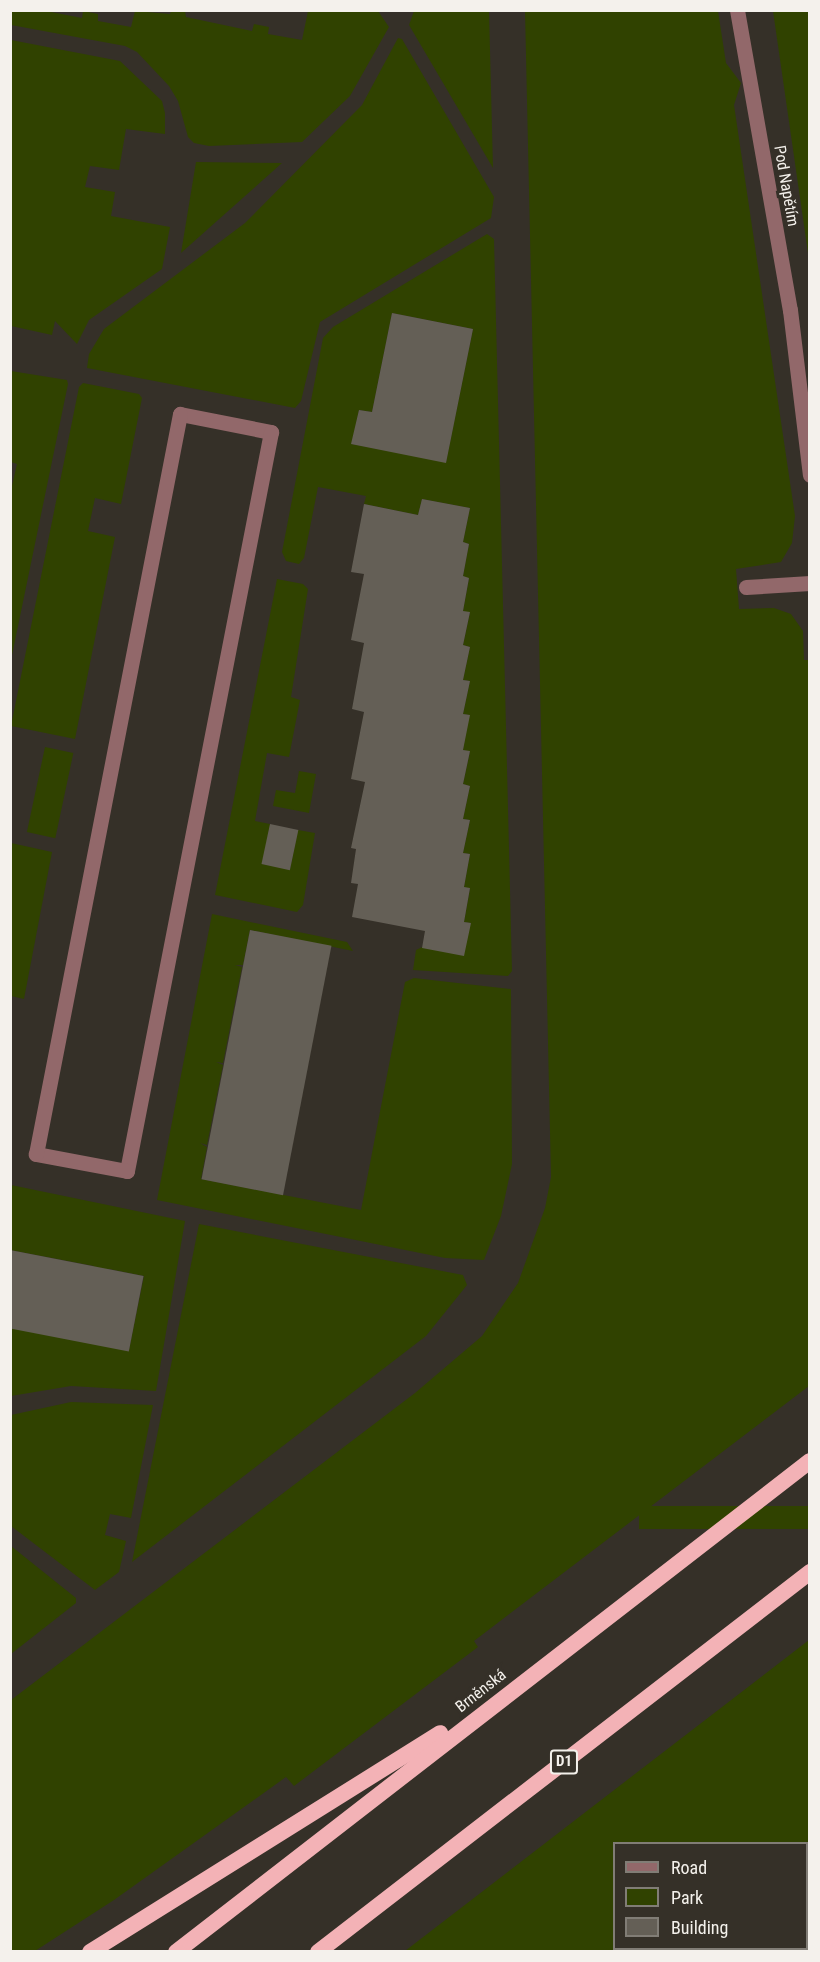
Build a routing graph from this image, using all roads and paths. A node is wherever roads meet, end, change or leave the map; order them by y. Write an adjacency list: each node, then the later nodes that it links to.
1 (737, 10): 2 (street, Pod Napětím)
2 (810, 475)
3 (810, 583): 4 (street)
4 (746, 587)
5 (36, 1154): 5 (street)
6 (810, 1461): 8 (highway, Brněnská)
7 (810, 1572): 11 (highway, D1)
8 (515, 1687): 9 (highway); 10 (highway, Brněnská)
9 (90, 1952)
10 (176, 1952)
11 (318, 1952)

